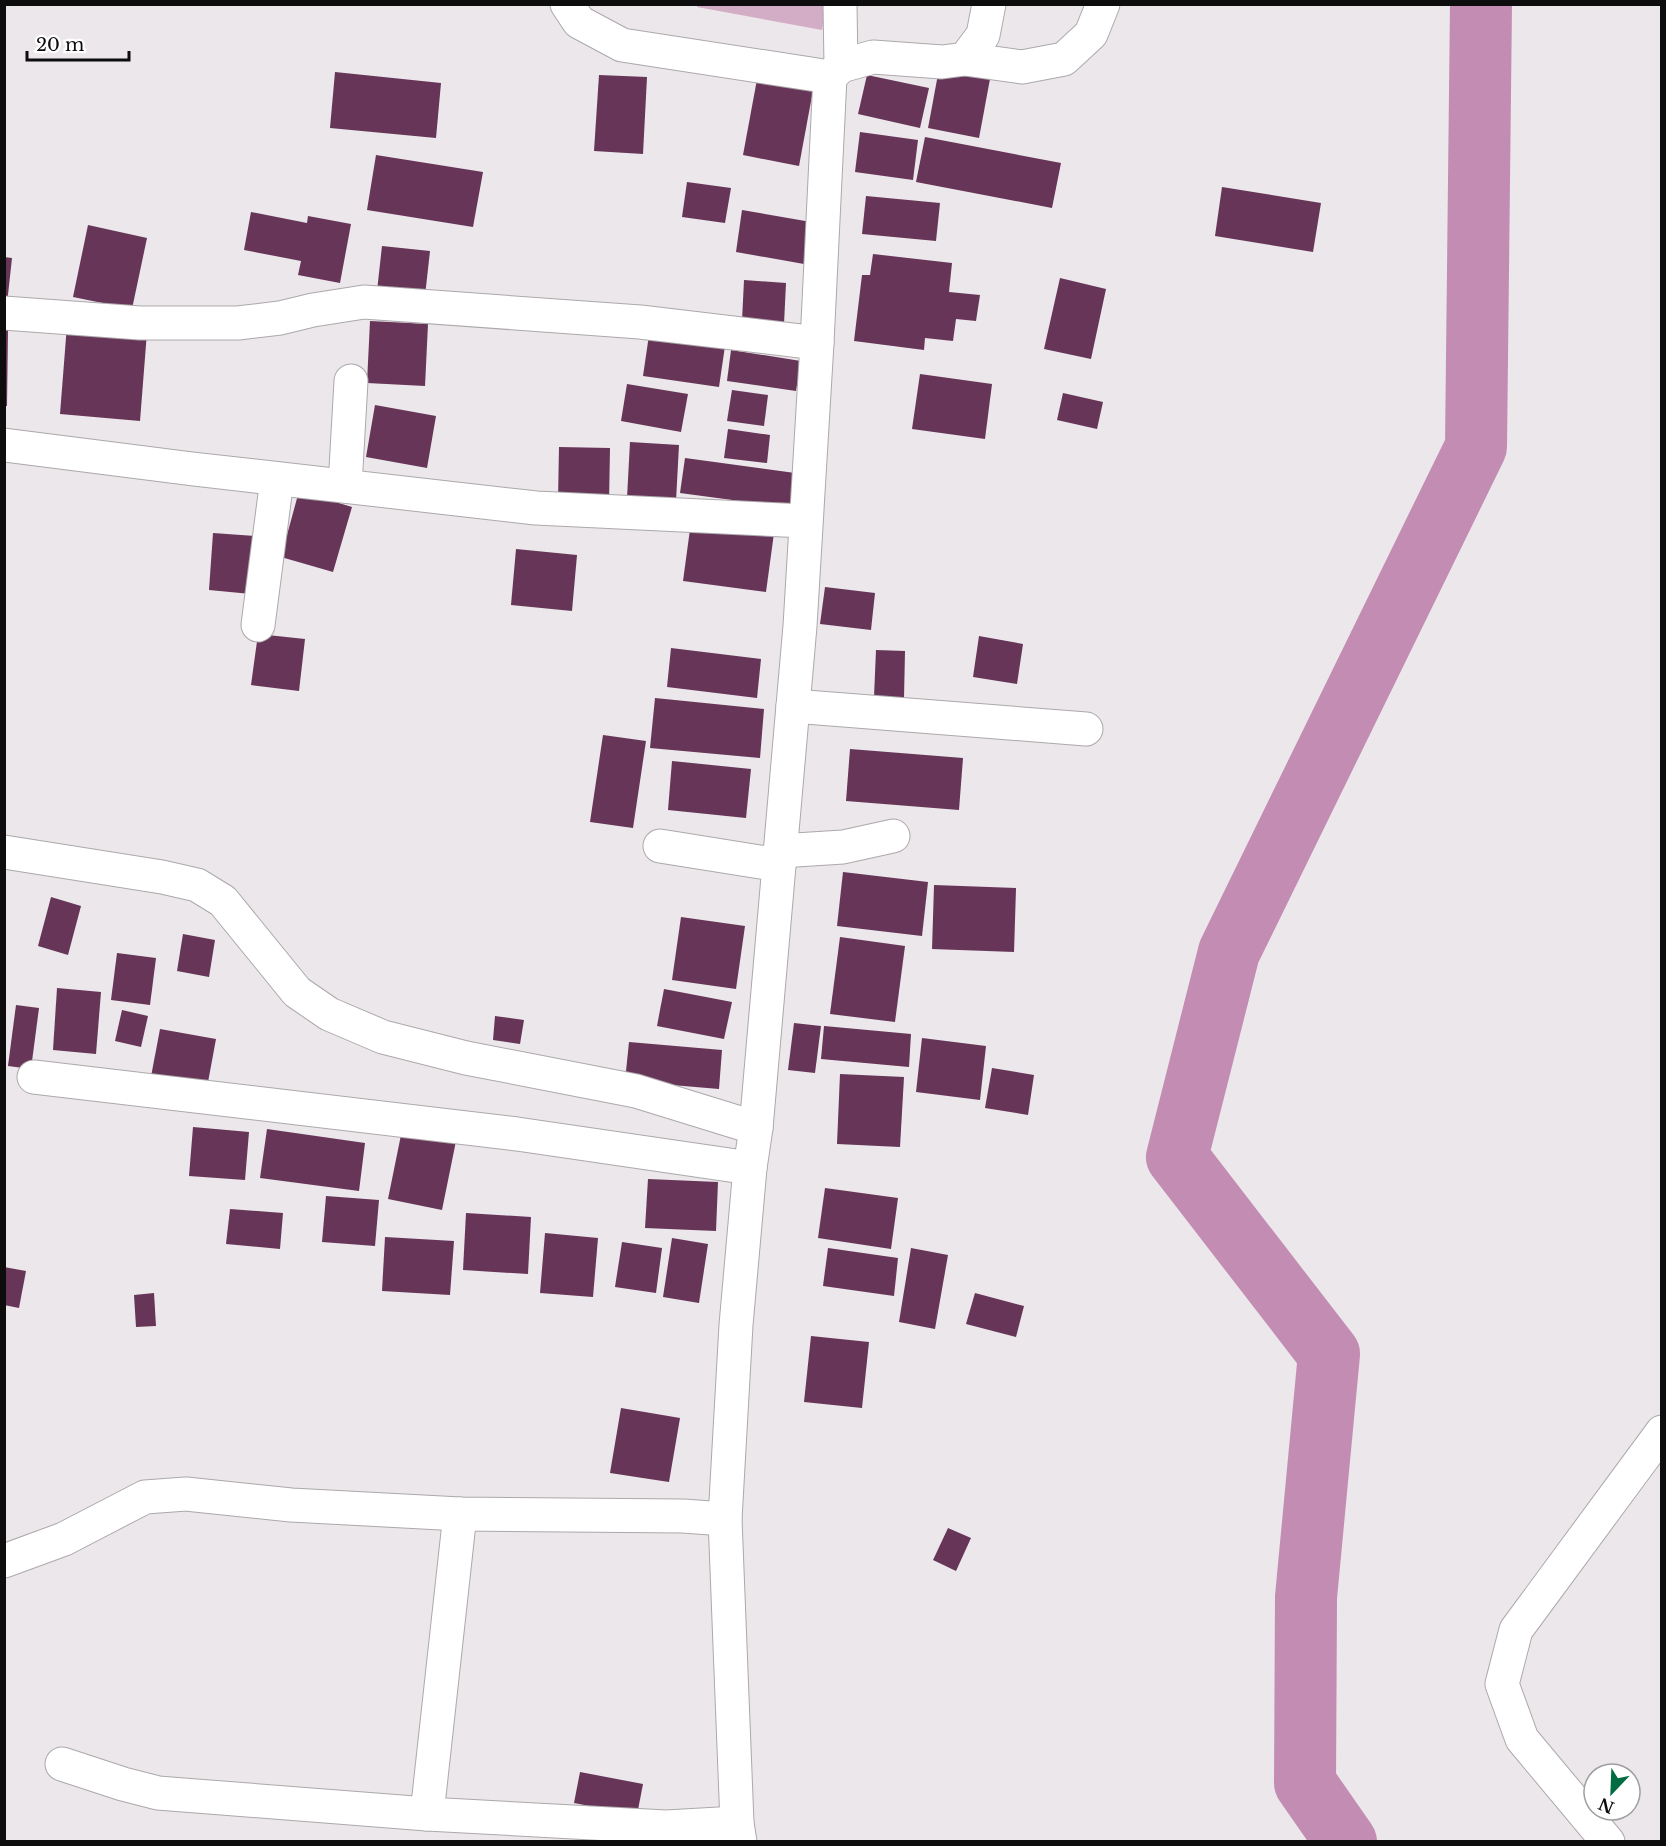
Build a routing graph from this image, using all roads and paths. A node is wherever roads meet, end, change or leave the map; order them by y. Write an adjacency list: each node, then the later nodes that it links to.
1 (567, 4): 6 (street)
2 (840, 4): 6 (street)
3 (989, 4): 5 (street)
4 (1103, 4): 5 (street)
5 (965, 59): 6 (street)
6 (835, 72): 8 (street)
7 (4, 313): 8 (street)
8 (817, 343): 13 (street)
9 (351, 381): 12 (street)
10 (4, 445): 11 (street)
11 (277, 479): 12 (street); 14 (street)
12 (345, 486): 13 (street)
13 (805, 521): 15 (street)
14 (258, 625)
15 (793, 706): 16 (street); 20 (street)
16 (1086, 729)
17 (893, 836): 20 (street)
18 (660, 846): 20 (street)
19 (4, 852): 22 (street)
20 (780, 858): 22 (street)
21 (34, 1077): 23 (street)
22 (756, 1128): 23 (street)
23 (750, 1168): 26 (street)
24 (1662, 1432): 31 (street)
25 (460, 1514): 26 (street); 27 (street); 29 (street)
26 (725, 1520): 30 (street)
27 (4, 1561)
28 (62, 1764): 29 (street)
29 (427, 1814): 30 (street)
30 (739, 1832)
31 (1608, 1842)

